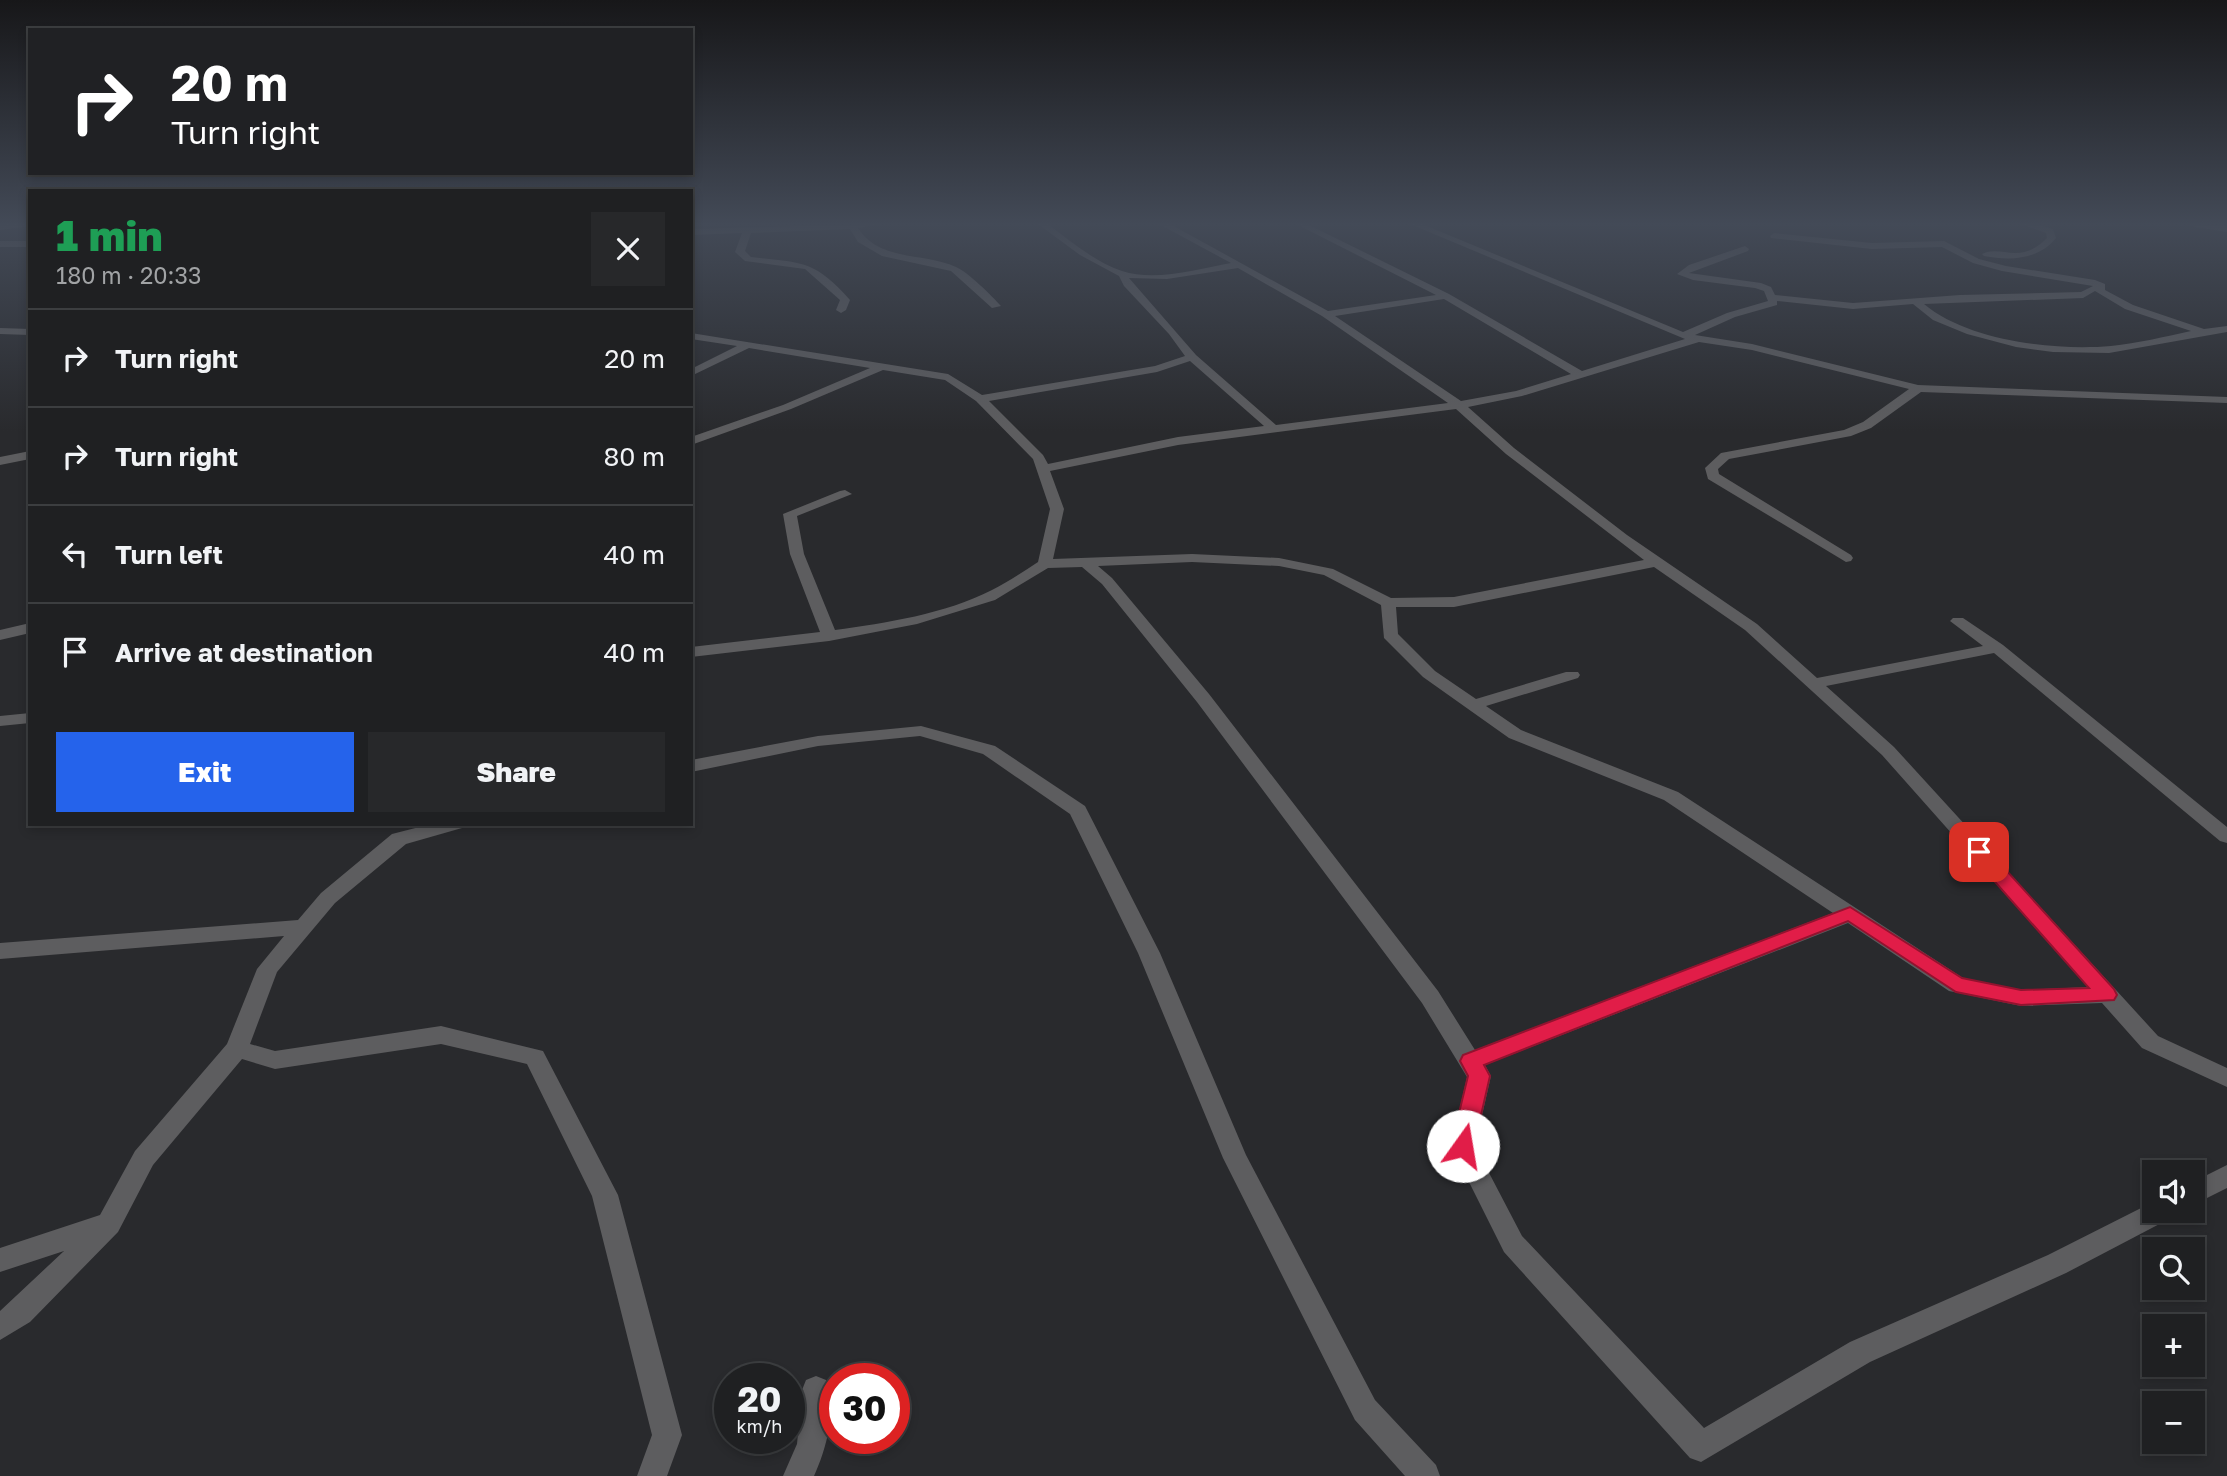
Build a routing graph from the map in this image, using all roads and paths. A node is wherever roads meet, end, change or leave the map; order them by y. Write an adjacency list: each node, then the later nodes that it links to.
1 (838, 293): 14 (street)
2 (981, 293): 13 (street)
3 (1135, 293): 24 (street)
4 (1288, 293): 15 (street)
5 (1440, 293): 10 (street)
6 (1581, 293): 20 (street)
7 (1770, 293): 11 (street)
8 (2086, 293): 12 (street)
9 (2103, 293): 18 (street)
10 (1446, 296): 15 (street); 27 (street)
11 (1773, 298): 12 (street); 20 (street)
12 (1915, 301): 18 (street)
13 (996, 306)
14 (841, 310)
15 (1326, 314): 31 (street)
16 (2227, 329): 18 (street)
17 (0, 331): 19 (street)
18 (2200, 331)
19 (28, 332)
20 (1683, 335): 22 (street)
21 (693, 336): 23 (street)
22 (1697, 339): 27 (street); 28 (street)
23 (748, 345): 25 (street); 26 (street)
24 (1192, 357): 29 (street); 32 (street)
25 (879, 368): 29 (street); 33 (street)
26 (693, 372)
27 (1581, 375): 31 (street)
28 (1918, 388): 30 (street); 38 (street)
29 (980, 399): 36 (street)
30 (2227, 400)
31 (1459, 405): 32 (street); 39 (street)
32 (1273, 428): 36 (street)
33 (693, 439)
34 (28, 455): 35 (street)
35 (0, 461)
36 (1043, 470): 41 (street)
37 (845, 494): 46 (street)
38 (1846, 558)
39 (1656, 562): 42 (street); 50 (street)
40 (1086, 563): 41 (street); 42 (street); 62 (street)
41 (1045, 564): 46 (street)
42 (1388, 603): 51 (street)
43 (1958, 621): 47 (street)
44 (28, 628): 45 (street)
45 (0, 635)
46 (829, 636): 48 (street)
47 (1997, 648): 50 (street); 56 (street)
48 (693, 652)
49 (1572, 676): 51 (street)
50 (1814, 683): 60 (street)
51 (1473, 705): 57 (street)
52 (28, 718): 53 (street)
53 (0, 721)
54 (693, 766): 73 (street)
55 (447, 826): 58 (street)
56 (2227, 837)
57 (1850, 914): 60 (street); 62 (street)
58 (303, 927): 59 (street); 61 (street)
59 (0, 951)
60 (2107, 995): 63 (street)
61 (237, 1049): 67 (street); 71 (street)
62 (1470, 1061): 66 (street)
63 (2227, 1078)
64 (2227, 1176): 65 (street)
65 (2205, 1188)
66 (2142, 1220)
67 (109, 1224): 68 (street); 69 (street)
68 (0, 1260)
69 (0, 1327)
70 (817, 1390): 72 (street)
71 (652, 1476)
72 (798, 1476)
73 (1425, 1476)

